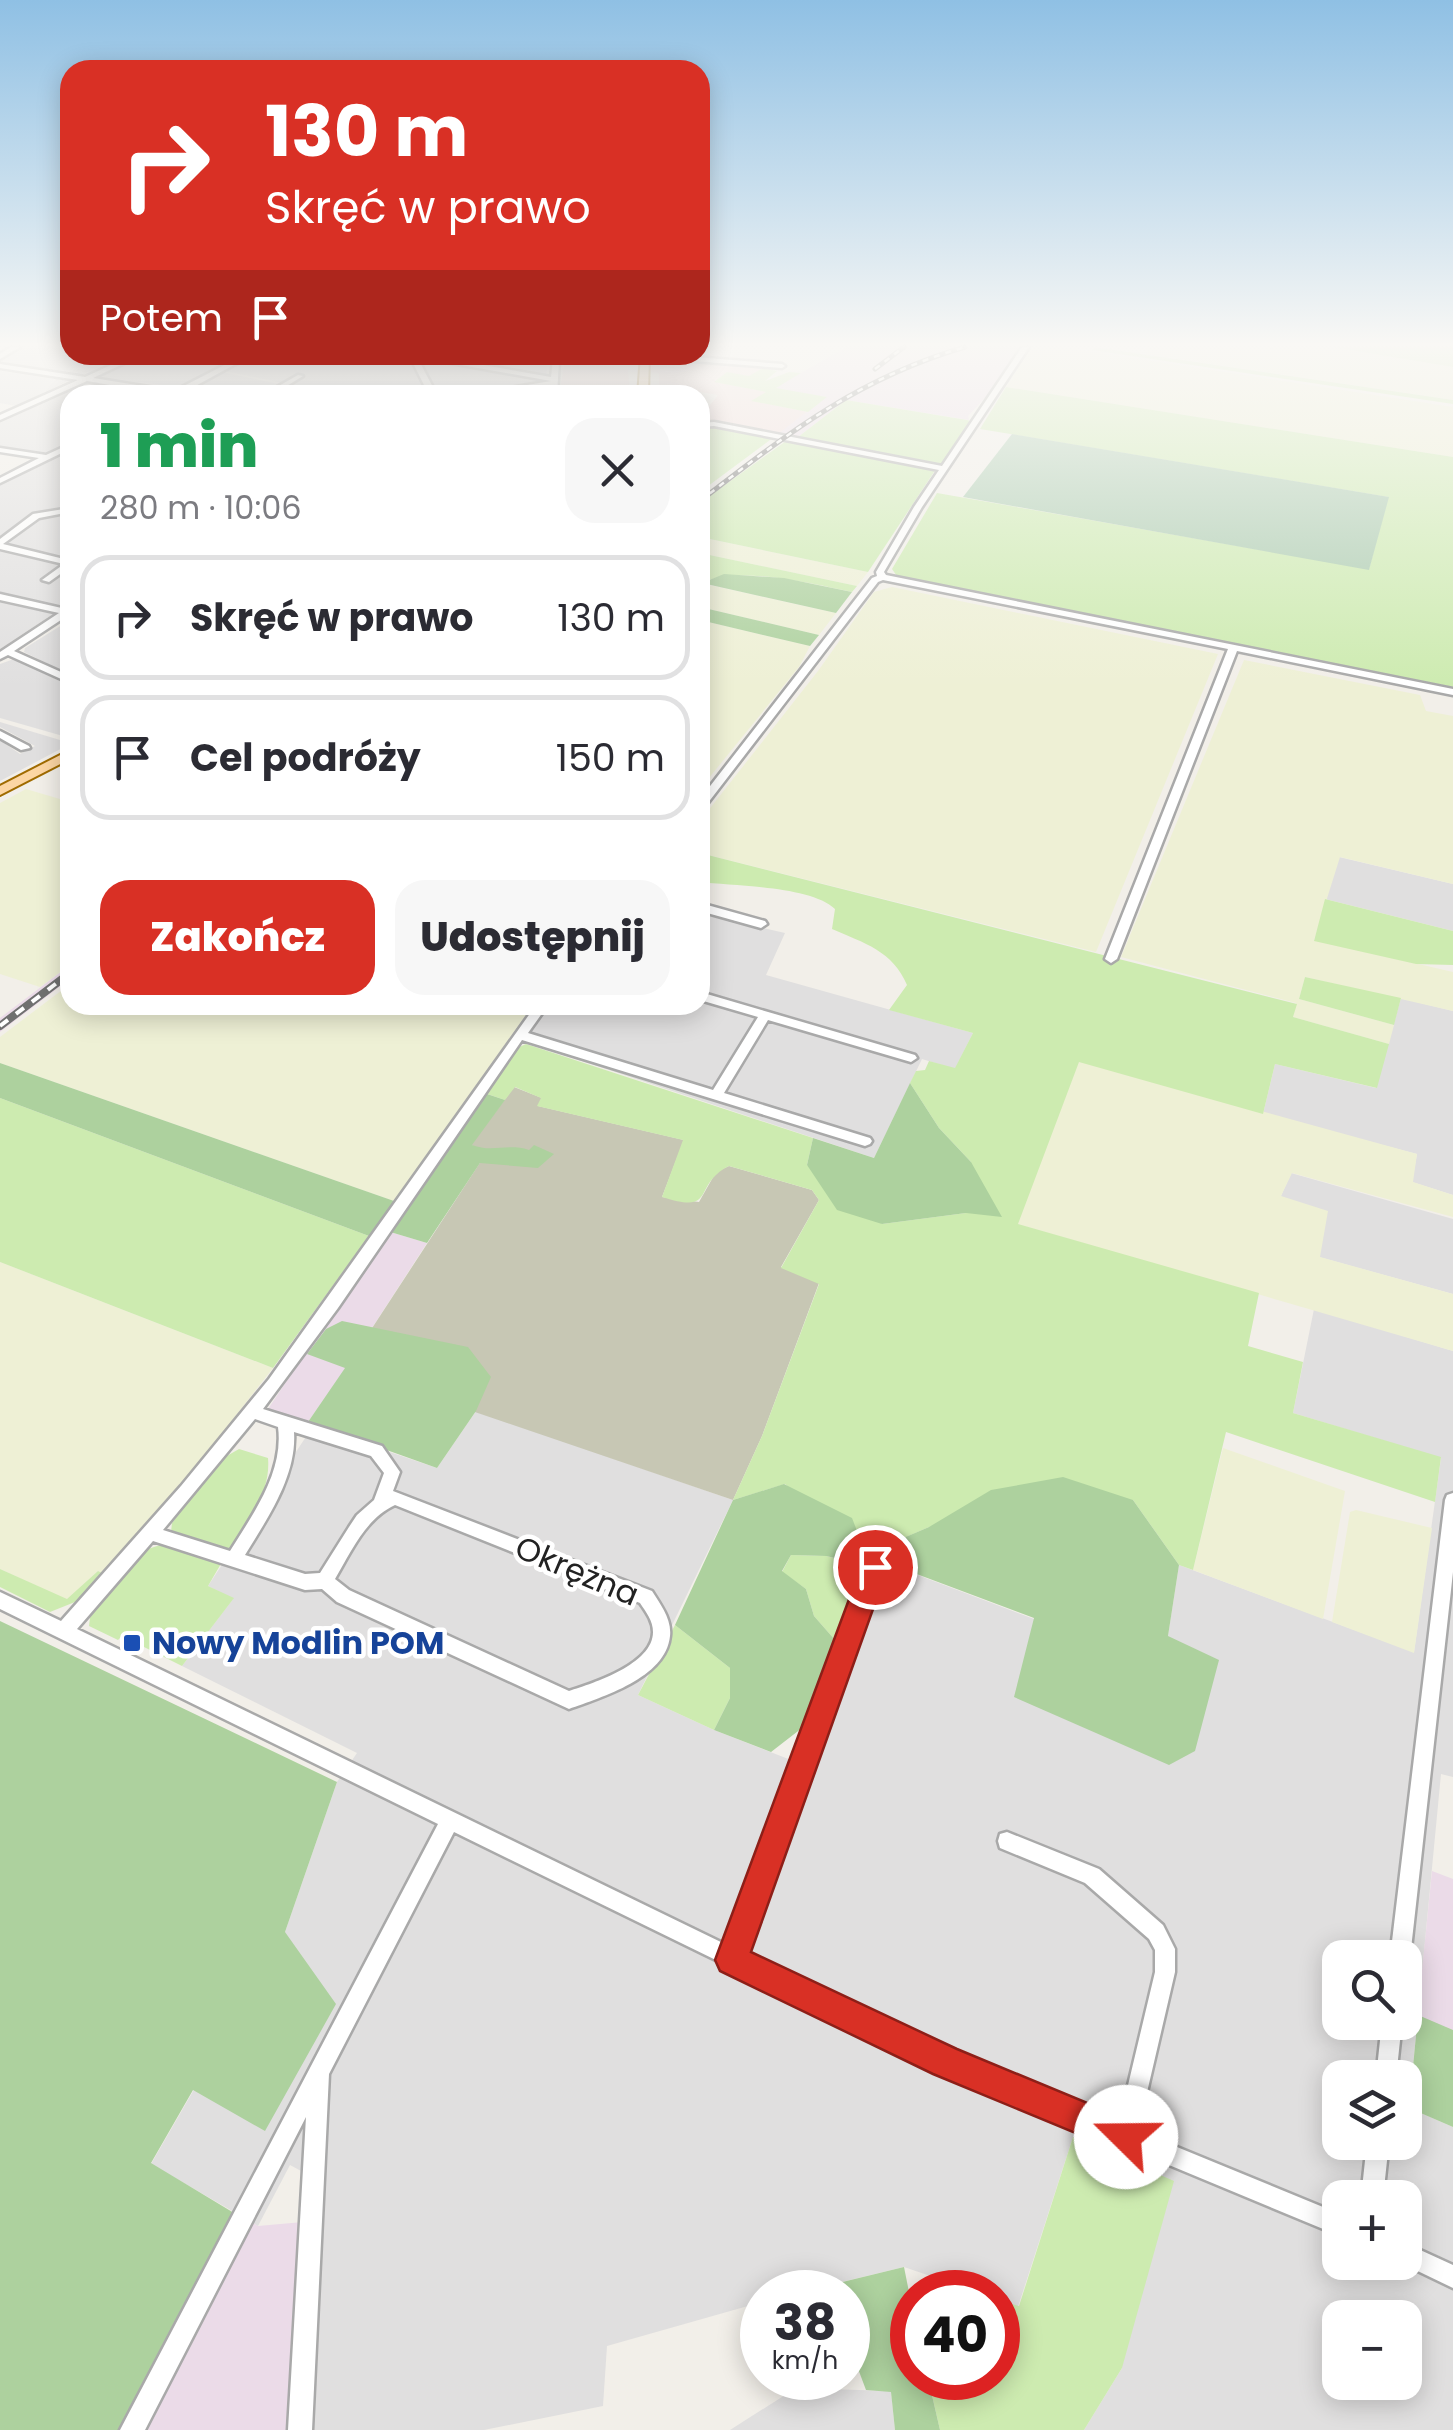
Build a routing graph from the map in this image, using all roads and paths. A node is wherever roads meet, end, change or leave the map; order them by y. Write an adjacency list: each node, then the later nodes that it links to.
1 (40, 460): 5 (street)
2 (904, 460): 4 (street)
3 (949, 460): 4 (street)
4 (944, 468): 10 (street)
5 (0, 481)
6 (60, 512): 7 (street)
7 (0, 545): 8 (street)
8 (60, 558)
9 (60, 570): 11 (street)
10 (882, 578): 15 (street); 23 (street)
11 (46, 580)
12 (0, 596): 13 (street)
13 (60, 610)
14 (60, 618): 16 (street)
15 (1234, 649): 18 (street); 26 (street)
16 (3, 653): 17 (street)
17 (60, 676)
18 (1453, 692)
19 (0, 734): 20 (street)
20 (25, 748)
21 (60, 759): 22 (main road)
22 (0, 791)
23 (710, 793)
24 (710, 910): 25 (street)
25 (761, 924)
26 (1111, 959)
27 (710, 999): 29 (street)
28 (534, 1015): 30 (street)
29 (765, 1015): 31 (street); 32 (street)
30 (519, 1035): 32 (street); 34 (street)
31 (911, 1058)
32 (716, 1096): 33 (street)
33 (864, 1141)
34 (252, 1412): 35 (street); 38 (street)
35 (285, 1421): 37 (street); 39 (street)
36 (1453, 1500): 46 (street)
37 (382, 1501): 41 (street); 41 (street, Okrężna)
38 (150, 1533): 39 (street, Okrężna); 43 (street)
39 (234, 1558): 41 (street, Okrężna)
40 (875, 1567): 47 (street)
41 (325, 1580)
42 (0, 1600): 43 (street)
43 (64, 1631): 44 (street)
44 (450, 1820): 47 (street); 48 (street)
45 (1007, 1841): 49 (street)
46 (1402, 1940)
47 (732, 1960): 49 (street)
48 (319, 2072): 53 (street); 54 (street)
49 (1126, 2137): 50 (street)
50 (1322, 2218)
51 (1422, 2262): 52 (street)
52 (1453, 2276)
53 (132, 2430)
54 (300, 2430)

